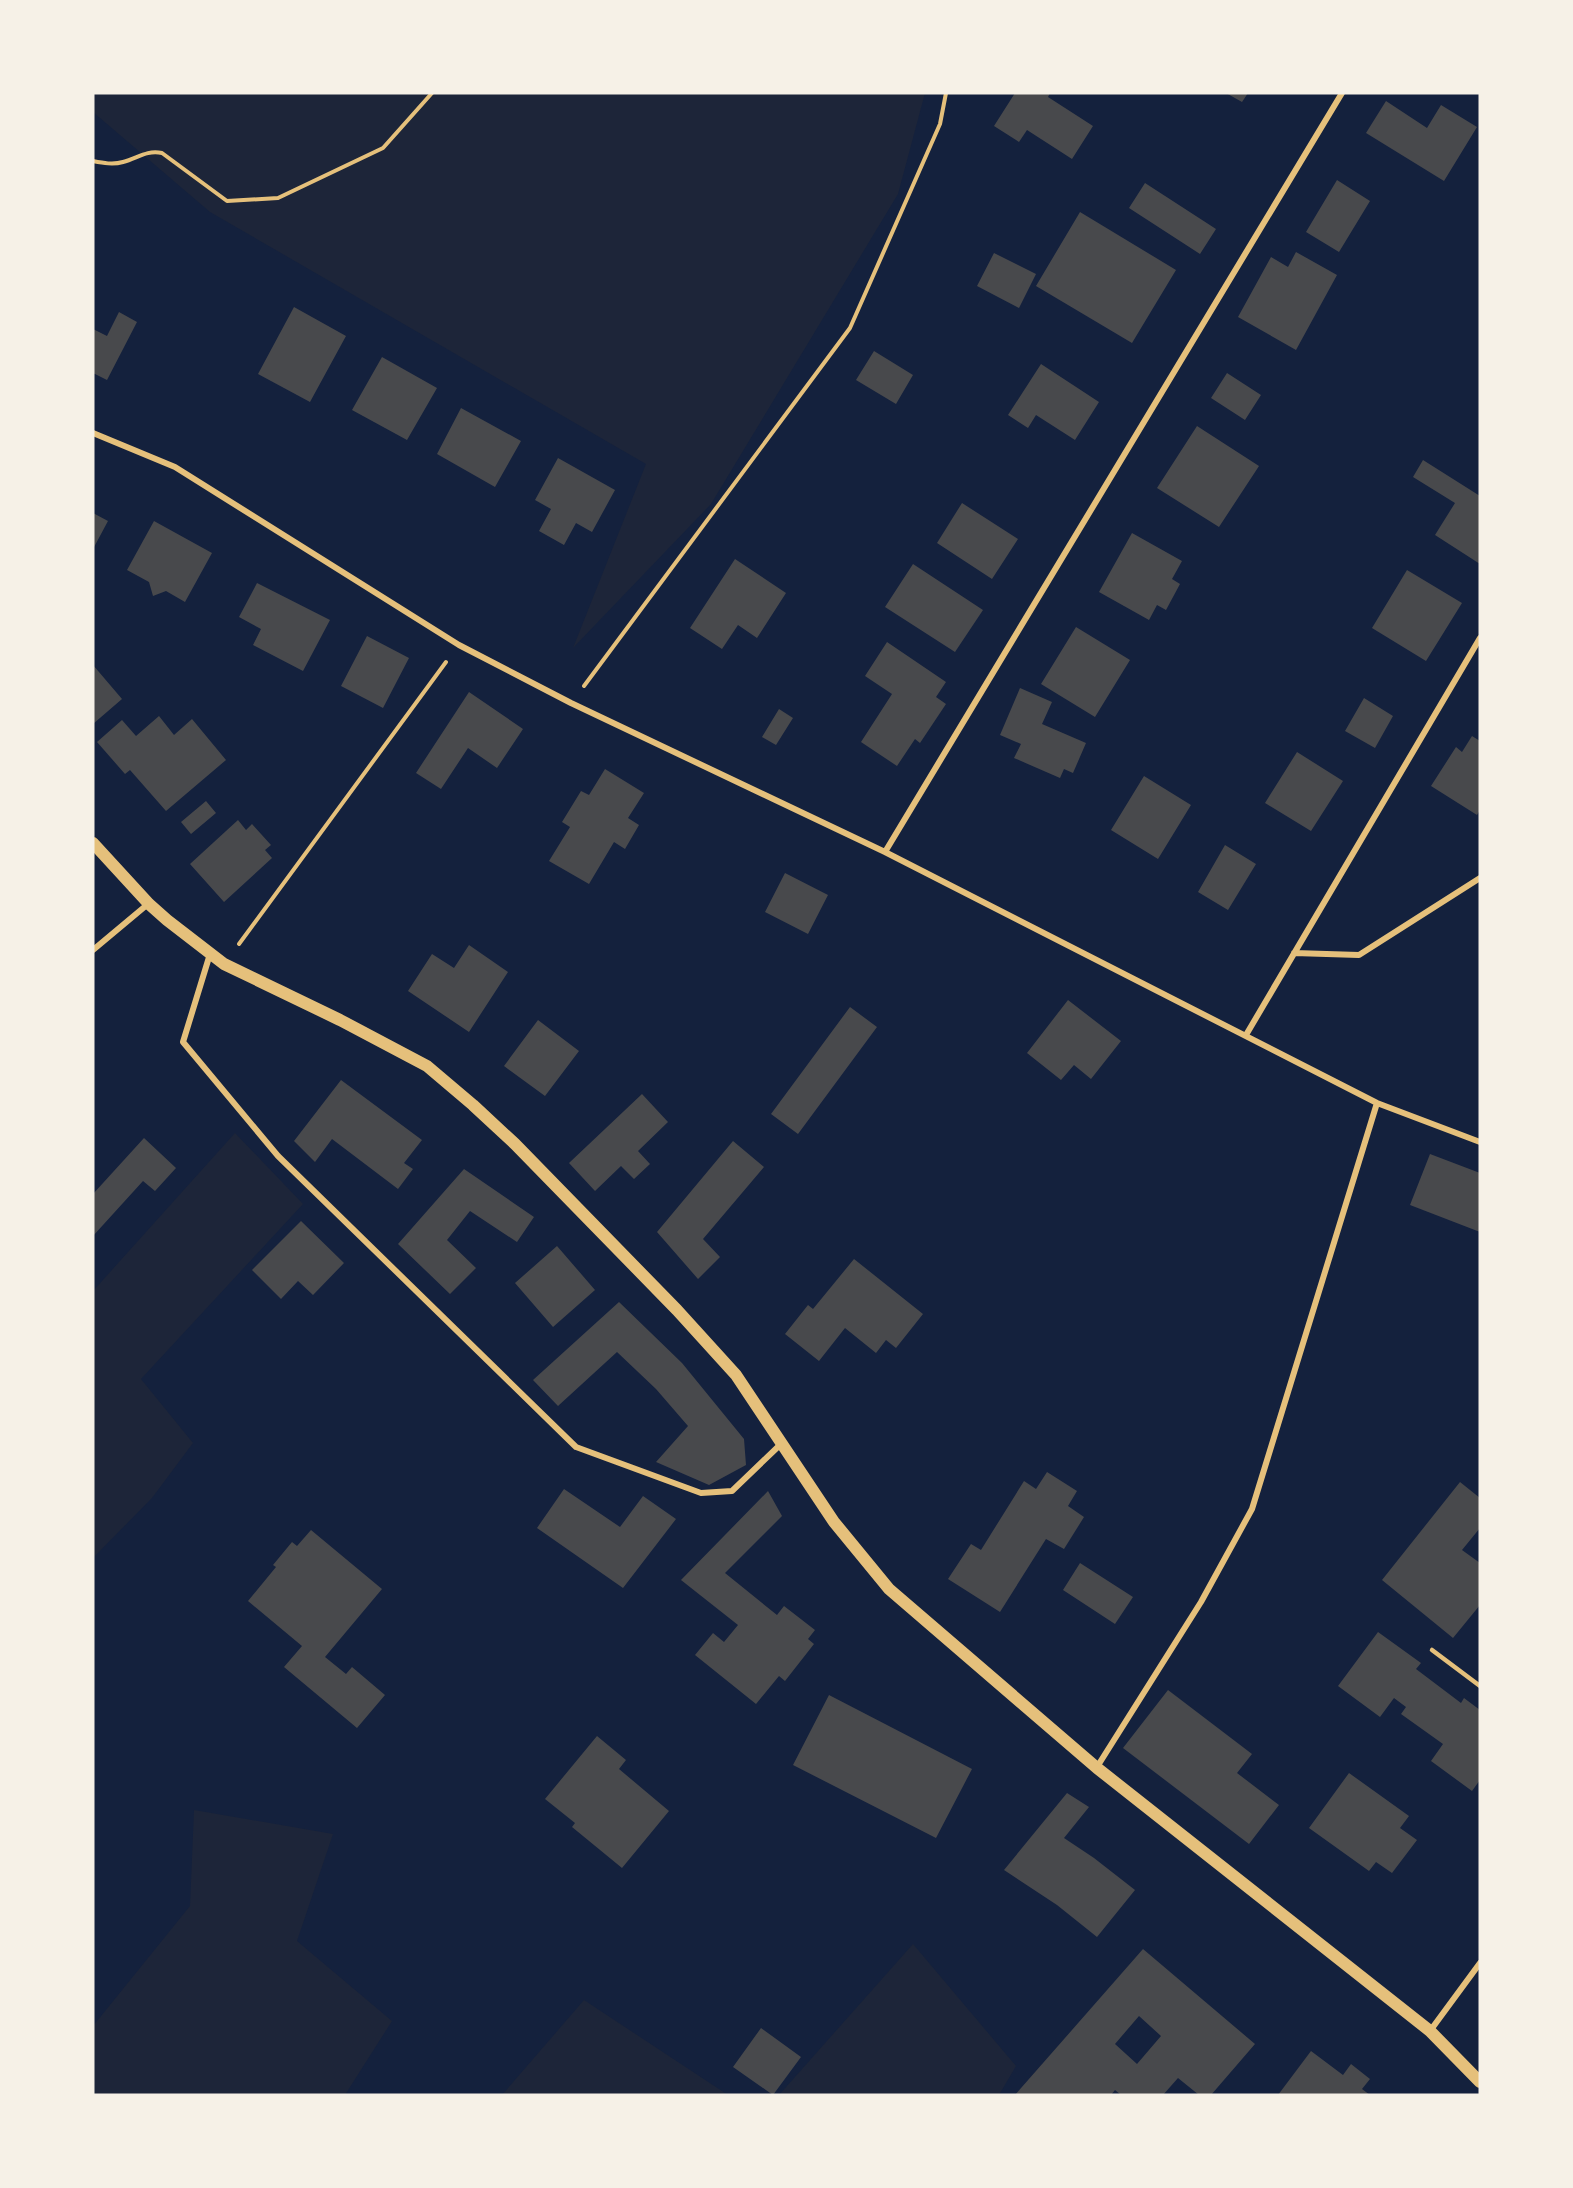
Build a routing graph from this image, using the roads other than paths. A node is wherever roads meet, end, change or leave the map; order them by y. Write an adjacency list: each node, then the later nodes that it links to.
1 (1342, 93): 5 (street)
2 (93, 433): 5 (street)
3 (1480, 638): 9 (street)
4 (93, 843): 7 (main road)
5 (885, 852): 11 (street)
6 (1480, 878): 9 (street)
7 (149, 904): 8 (street); 10 (main road)
8 (93, 950)
9 (1294, 953): 11 (street)
10 (210, 954): 14 (main road); 14 (street)
11 (1246, 1035): 12 (street)
12 (1377, 1103): 13 (street); 17 (street)
13 (1480, 1142)
14 (783, 1443): 17 (main road)
15 (1432, 1650): 16 (lane)
16 (1480, 1686)
17 (1096, 1768): 19 (main road)
18 (1480, 1963): 19 (street)
19 (1430, 2031): 20 (main road)
20 (1480, 2082)

